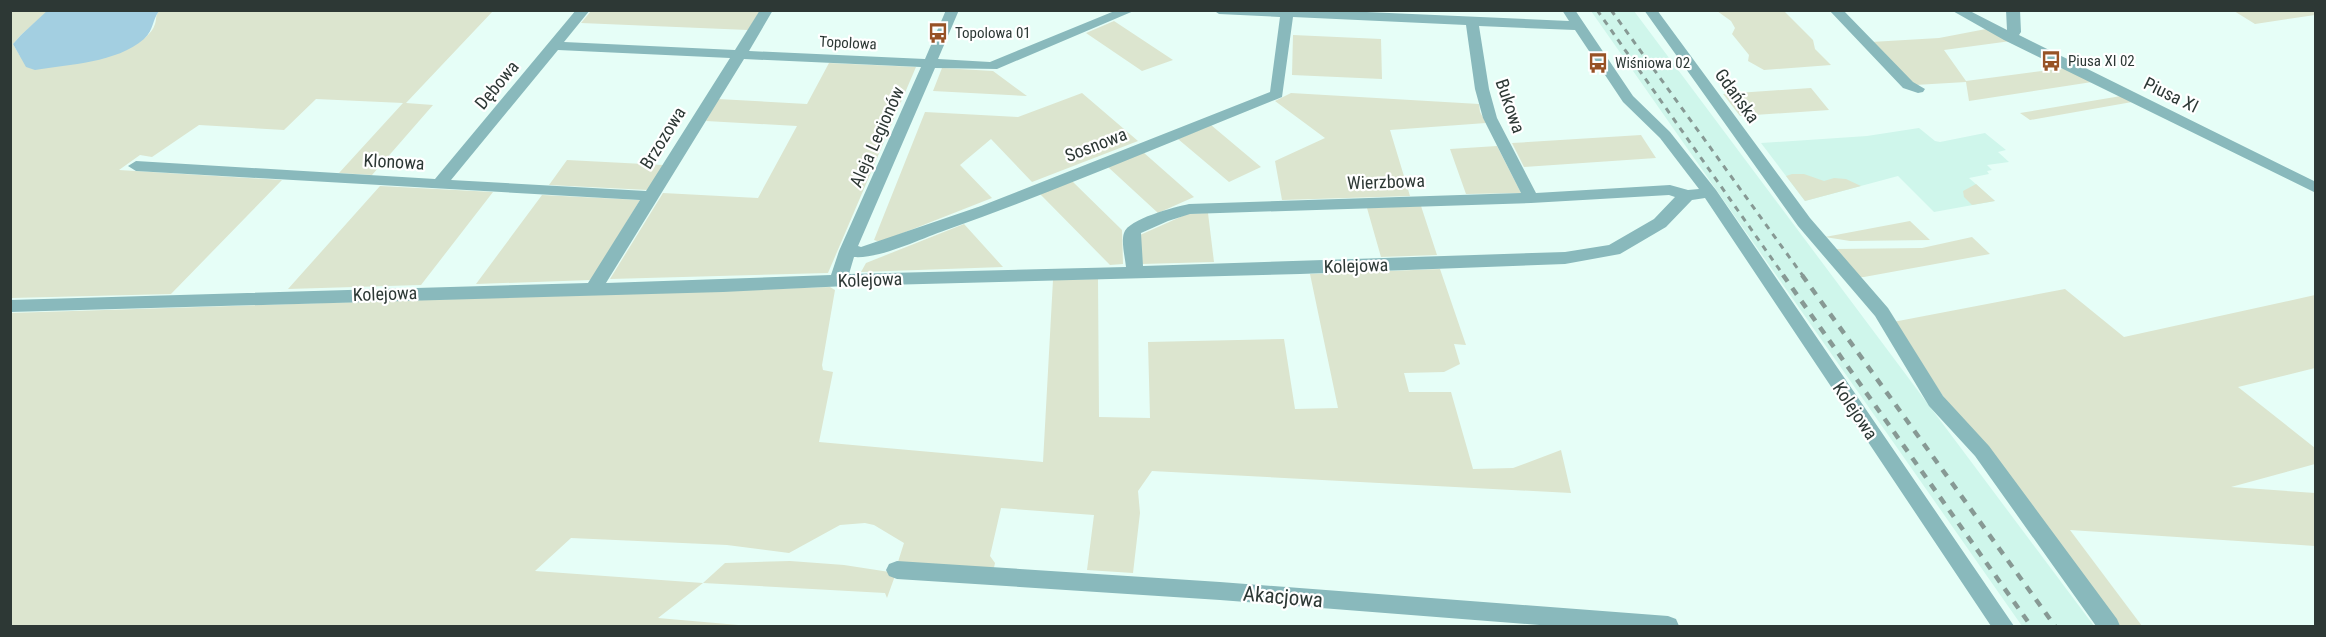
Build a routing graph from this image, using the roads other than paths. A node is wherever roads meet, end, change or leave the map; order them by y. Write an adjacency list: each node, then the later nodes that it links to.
1 (584, 10): 15 (street, Dębowa)
2 (767, 10): 16 (street, Brzozowa)
3 (953, 10): 17 (street, Aleja Legionów)
4 (1130, 10): 17 (street, Topolowa)
5 (1219, 10): 11 (street)
6 (1568, 10): 13 (street, Kolejowa)
7 (1650, 10): 34 (street, Gdańska)
8 (1835, 10): 18 (street)
9 (1957, 10): 14 (street, Piusa XI)
10 (2013, 10): 14 (street)
11 (1289, 12): 12 (street); 26 (street, Sosnowa)
12 (1472, 21): 13 (street); 25 (street, Bukowa)
13 (1579, 26): 22 (street, Kolejowa)
14 (2009, 37): 21 (street, Piusa XI)
15 (555, 46): 16 (street, Topolowa); 20 (street, Dębowa)
16 (740, 54): 17 (street, Topolowa); 24 (street, Brzozowa)
17 (932, 63): 26 (street, Aleja Legionów)
18 (1918, 89)
19 (136, 166): 20 (street, Klonowa)
20 (440, 184): 24 (street, Klonowa)
21 (2316, 188)
22 (1710, 194): 23 (street); 33 (street, Kolejowa)
23 (1687, 195): 25 (street, Wierzbowa); 27 (street, Kolejowa)
24 (649, 196): 29 (street, Brzozowa)
25 (1531, 198): 27 (street, Wierzbowa)
26 (846, 251): 28 (street, Aleja Legionów)
27 (1135, 273): 28 (street, Kolejowa)
28 (838, 281): 29 (street, Kolejowa)
29 (594, 288): 30 (street, Kolejowa)
30 (10, 306)
31 (897, 570): 32 (street, Akacjowa)
32 (1668, 627)
33 (2003, 627)
34 (2109, 627)

